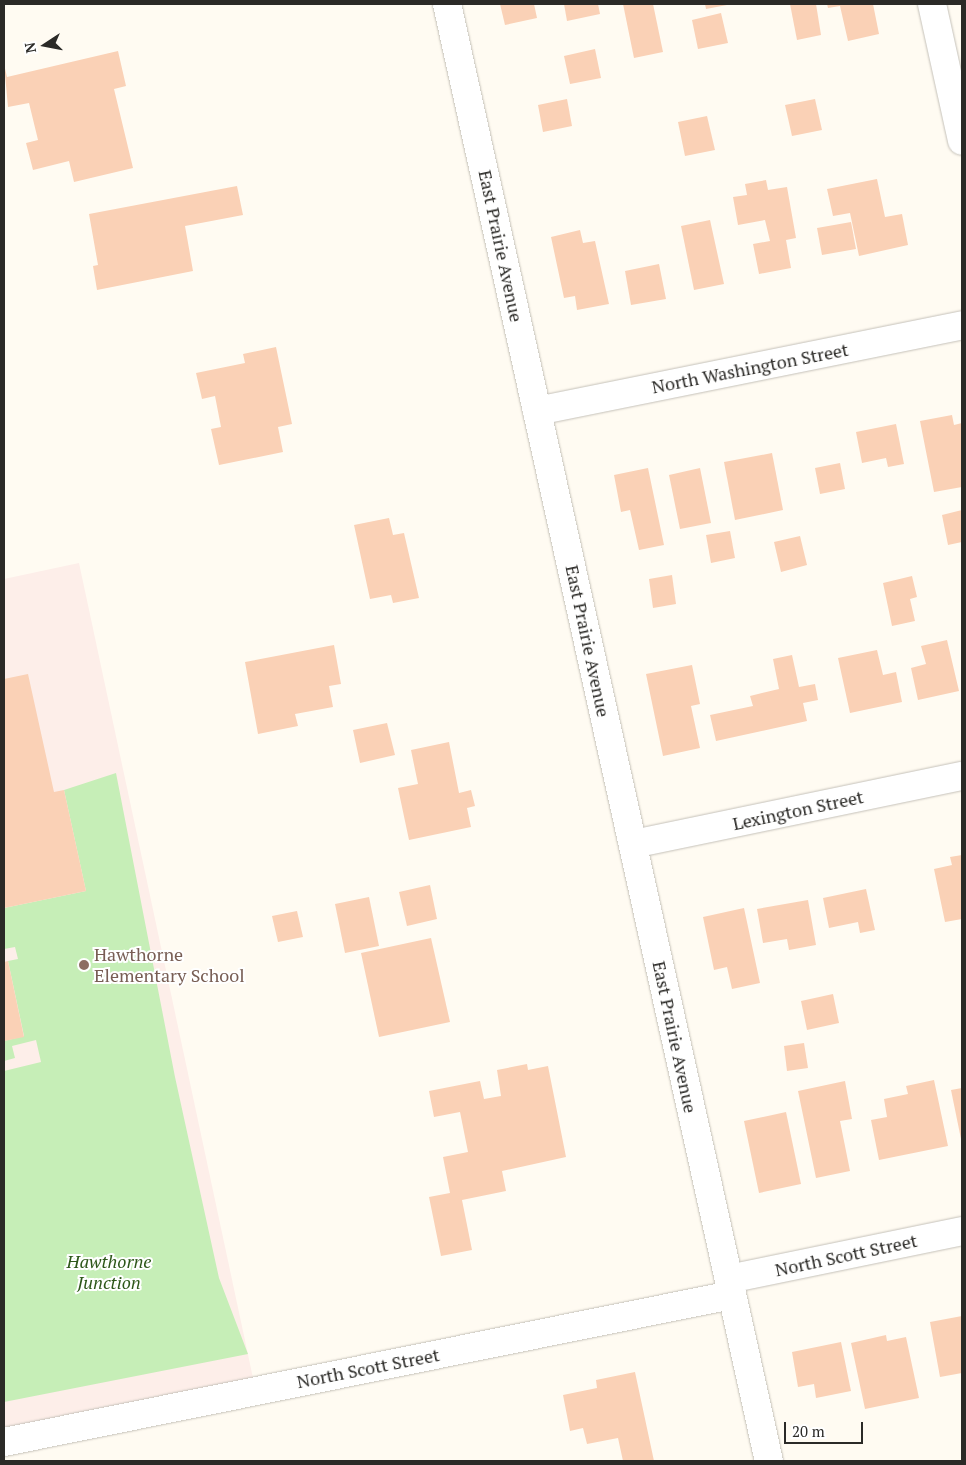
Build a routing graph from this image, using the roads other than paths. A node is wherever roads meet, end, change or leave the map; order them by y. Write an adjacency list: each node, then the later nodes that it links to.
1 (447, 4): 5 (street, East Prairie Avenue)
2 (932, 4): 3 (street)
3 (962, 141)
4 (962, 325): 5 (street, North Washington Street)
5 (537, 411): 7 (street, East Prairie Avenue)
6 (962, 776): 7 (street, Lexington Street)
7 (633, 844): 9 (street, East Prairie Avenue)
8 (962, 1231): 9 (street, North Scott Street)
9 (731, 1287): 10 (street, North Scott Street); 11 (street, East Prairie Avenue)
10 (4, 1442)
11 (769, 1461)

